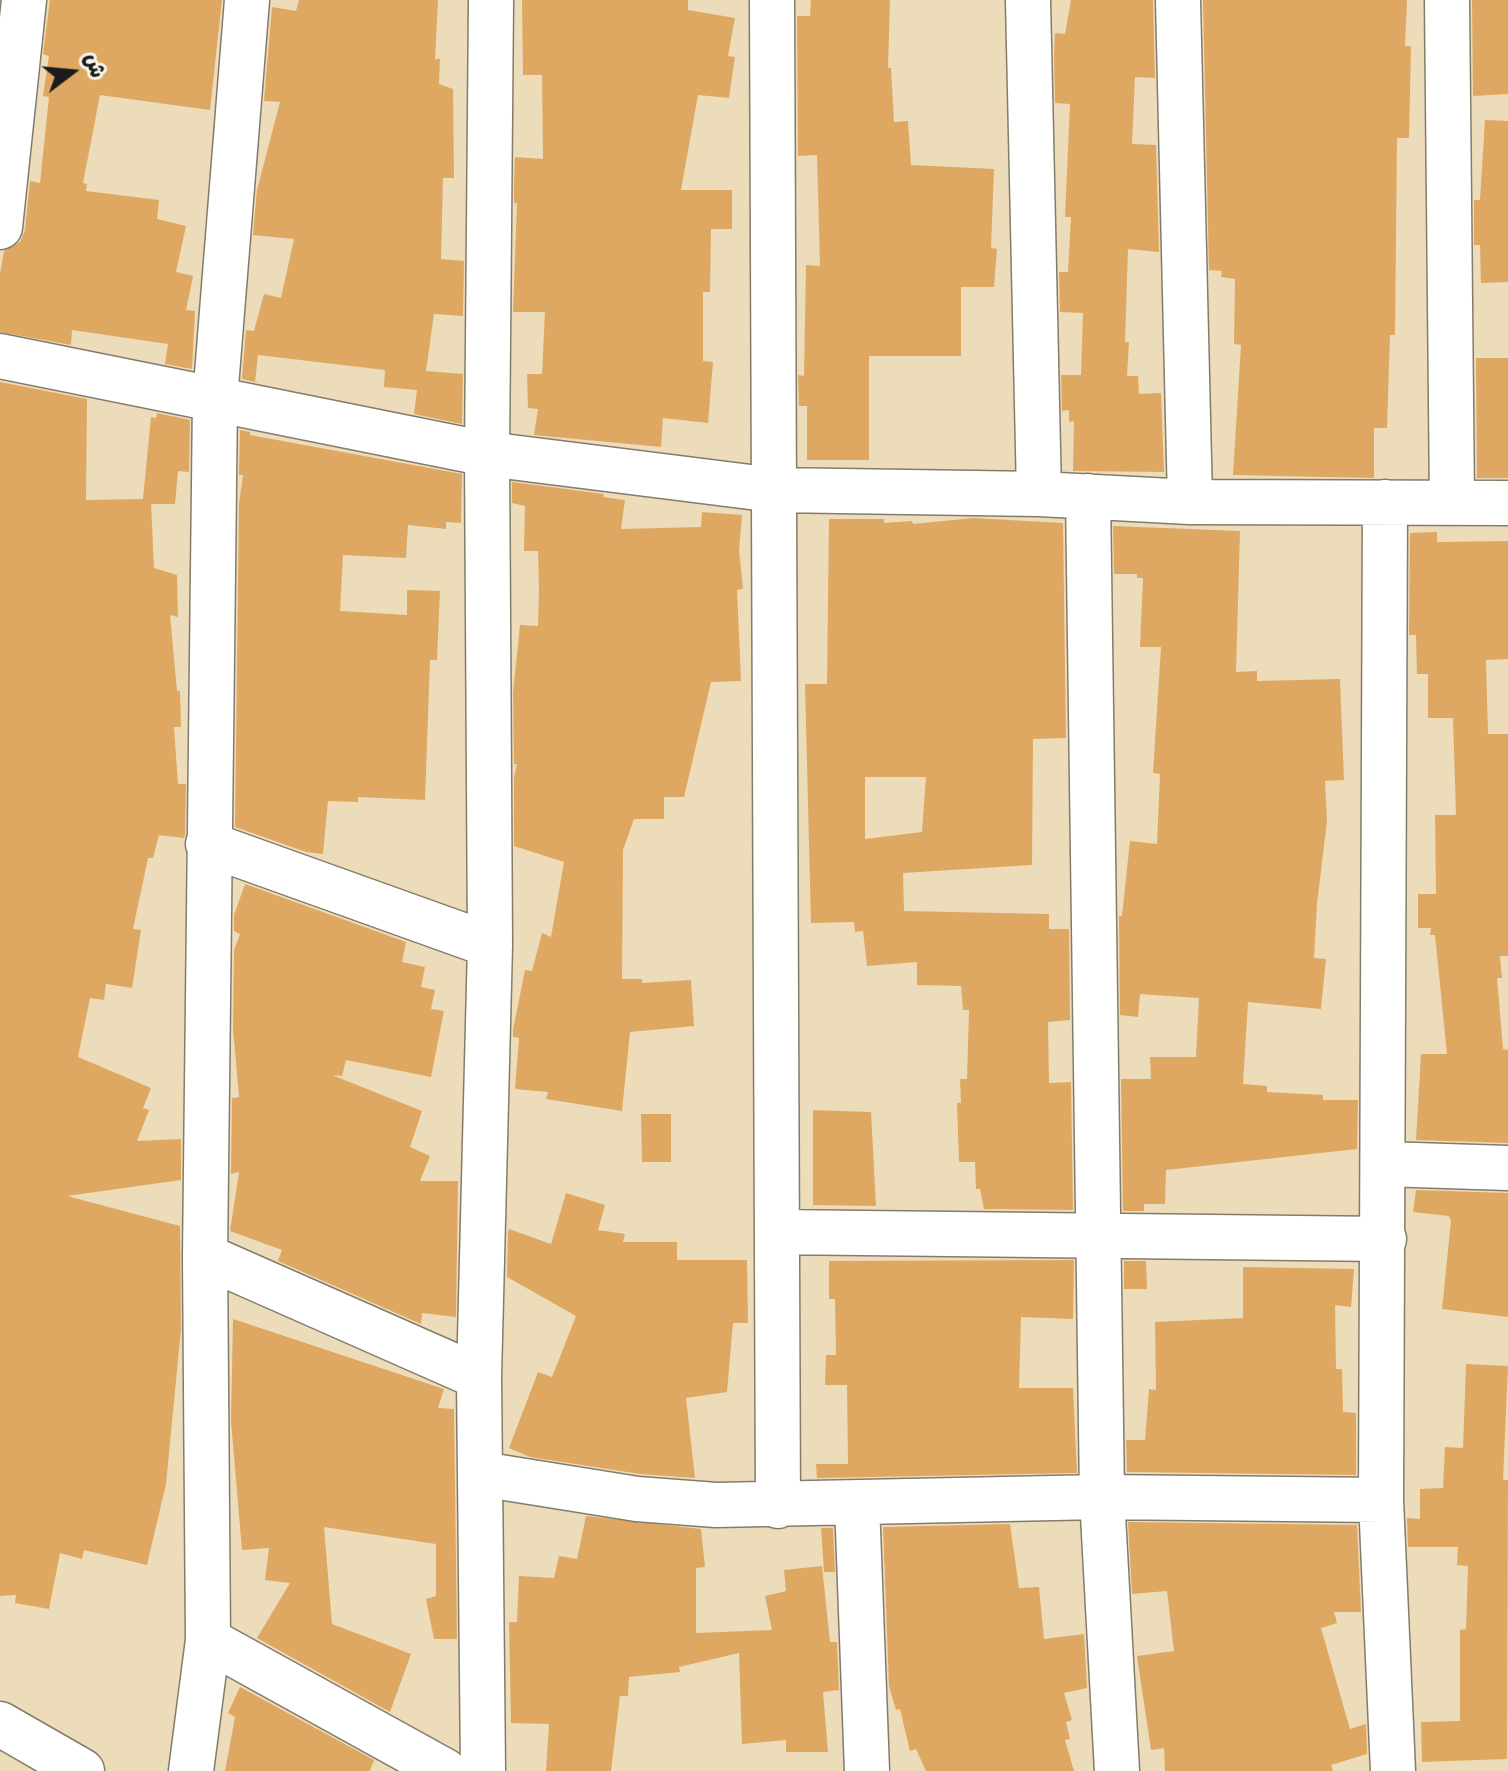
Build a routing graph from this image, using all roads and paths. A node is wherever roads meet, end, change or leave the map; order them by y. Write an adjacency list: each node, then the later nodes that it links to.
1 (24, 0): 8 (street)
2 (247, 0): 10 (street)
3 (491, 0): 11 (street)
4 (772, 0): 12 (street)
5 (1028, 0): 13 (street)
6 (1178, 0): 15 (street)
7 (1447, 0): 17 (street)
8 (1, 210)
9 (0, 356): 10 (street)
10 (215, 399): 11 (street); 19 (street)
11 (487, 454): 12 (street); 20 (street)
12 (774, 490): 13 (street); 23 (street)
13 (1039, 494): 14 (street)
14 (1088, 496): 15 (street); 24 (street)
15 (1190, 502): 16 (street)
16 (1385, 502): 17 (street); 21 (street)
17 (1452, 503): 18 (street)
18 (1508, 503)
19 (208, 844): 20 (street); 26 (street)
20 (490, 945): 27 (street)
21 (1384, 1164): 22 (street); 25 (street)
22 (1508, 1168)
23 (777, 1232): 24 (street); 32 (street)
24 (1098, 1235): 25 (street); 29 (street)
25 (1384, 1239): 30 (street)
26 (205, 1256): 27 (street); 33 (street)
27 (479, 1377): 28 (street)
28 (481, 1474): 32 (street); 38 (street)
29 (1102, 1497): 30 (street); 31 (street); 40 (street)
30 (1381, 1500): 41 (street)
31 (857, 1503): 32 (street); 39 (street)
32 (778, 1506)
33 (208, 1640): 36 (street); 37 (street)
34 (0, 1724): 35 (street)
35 (82, 1771)
36 (191, 1771)
37 (445, 1771)
38 (483, 1771)
39 (867, 1771)
40 (1117, 1771)
41 (1393, 1771)

